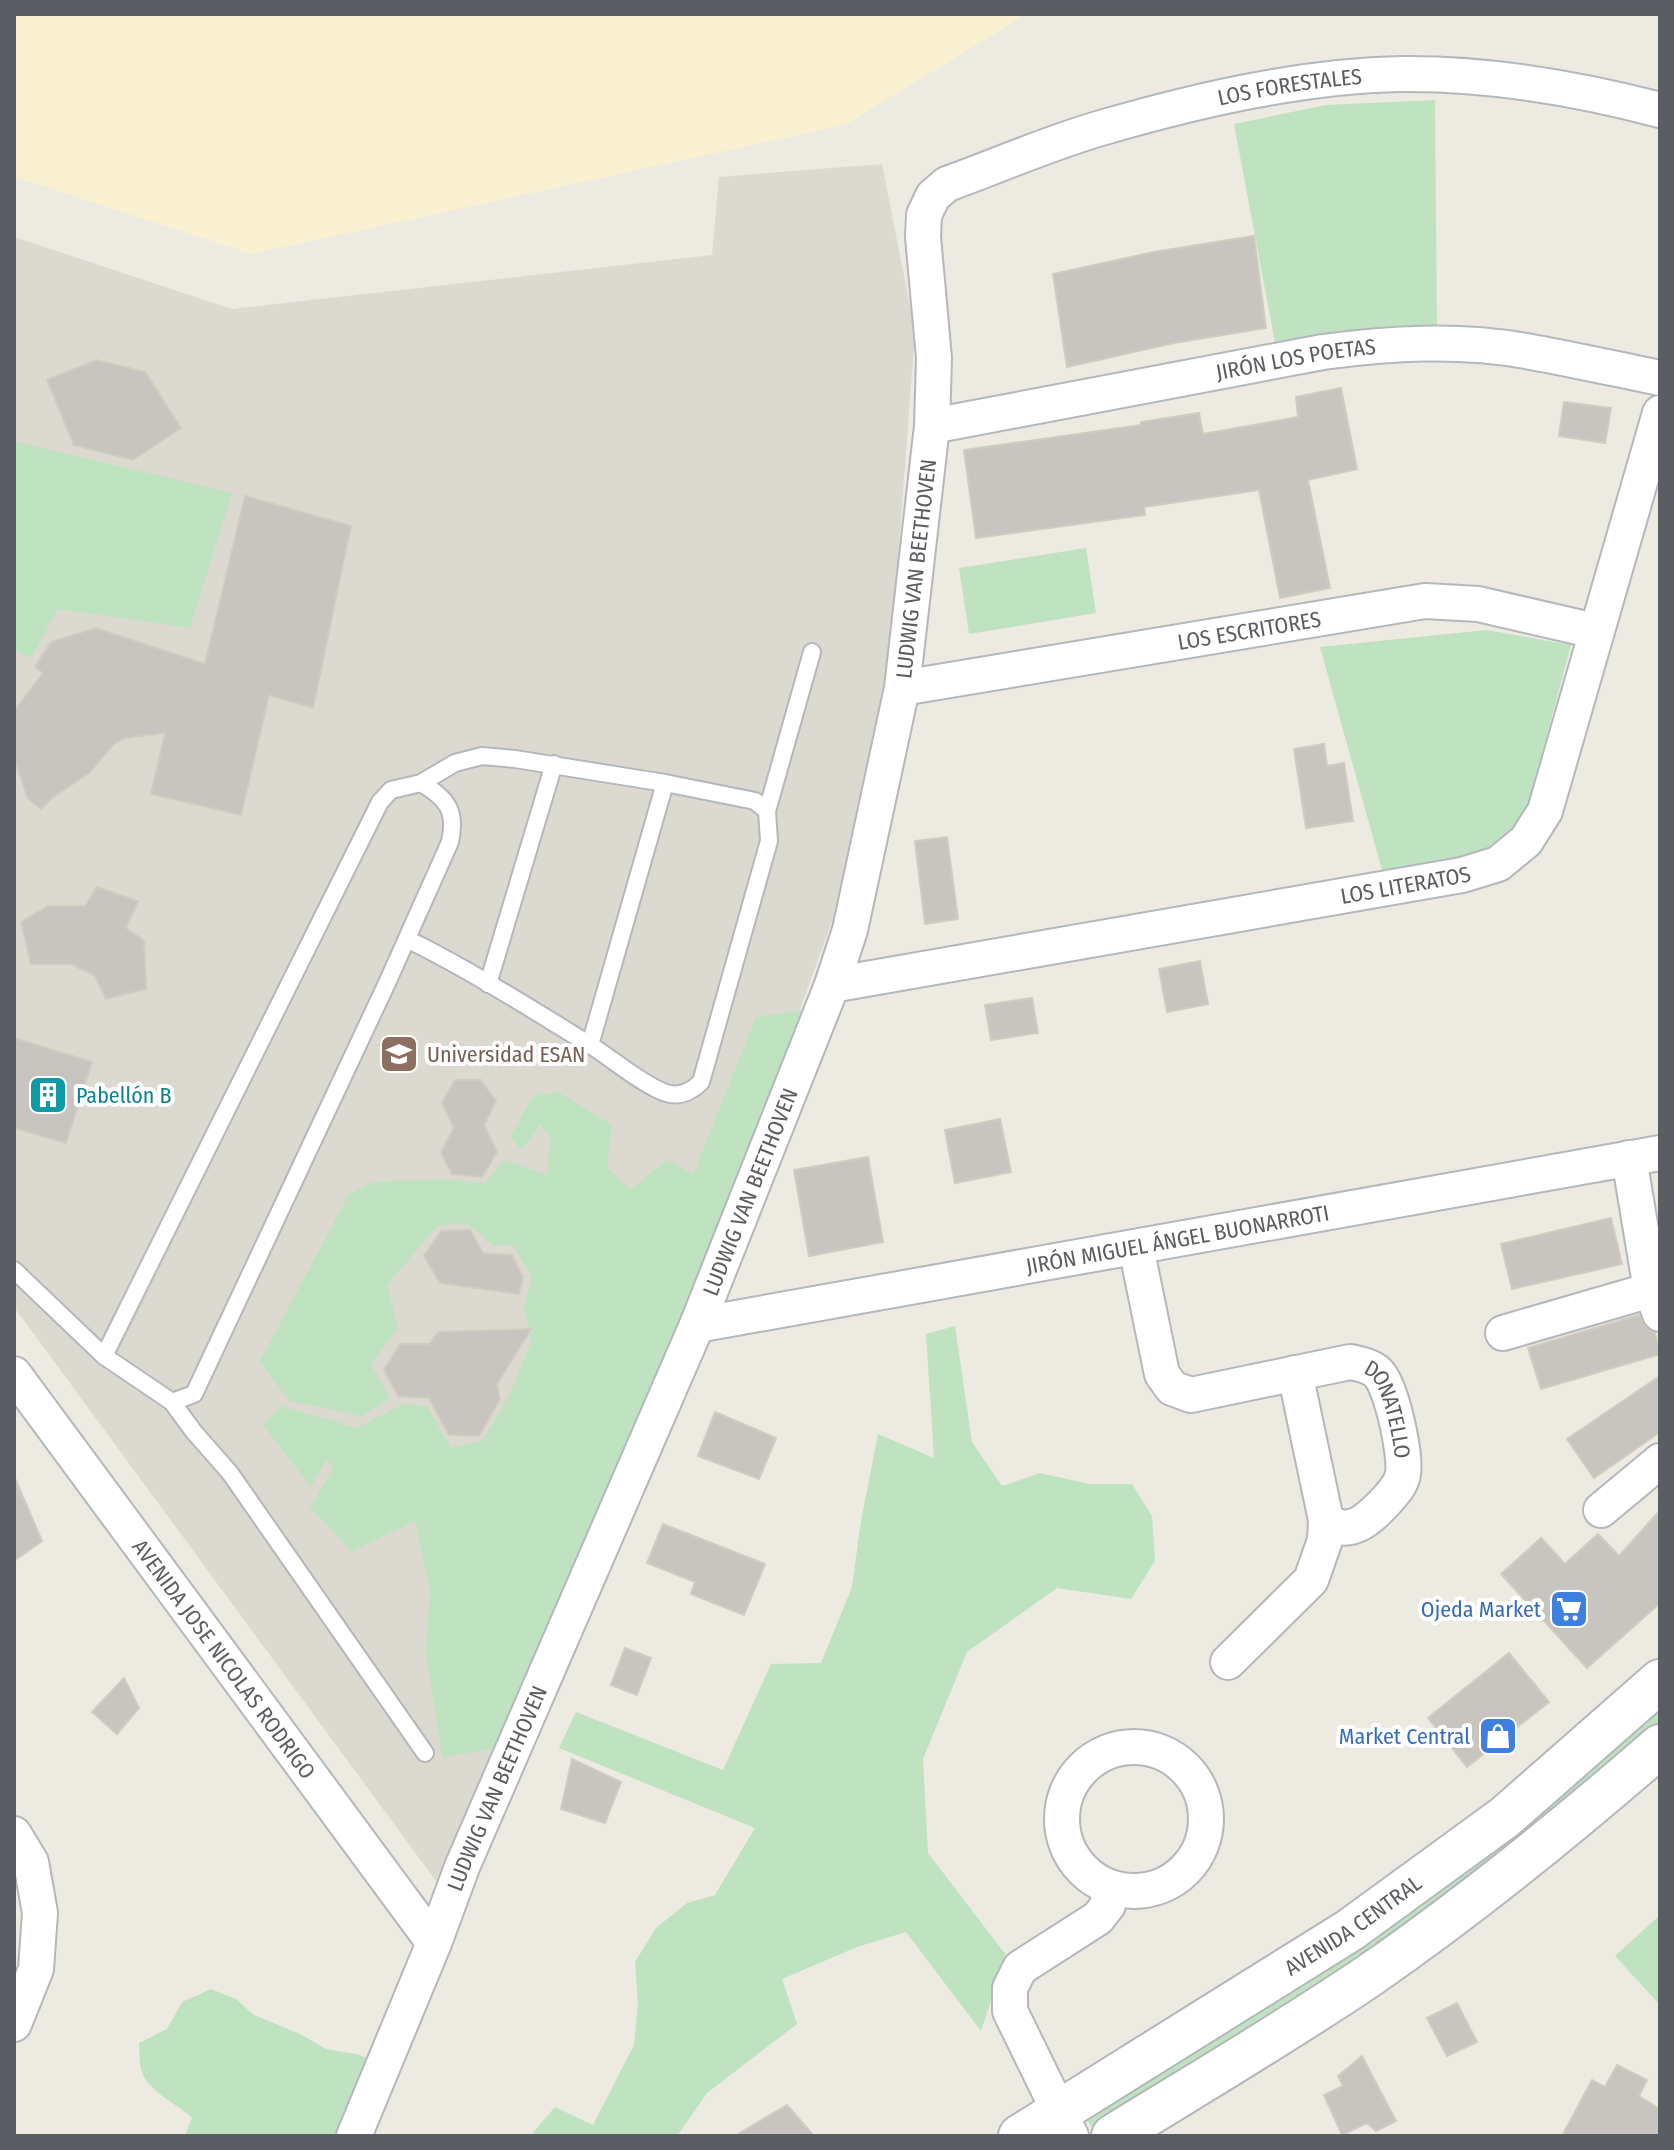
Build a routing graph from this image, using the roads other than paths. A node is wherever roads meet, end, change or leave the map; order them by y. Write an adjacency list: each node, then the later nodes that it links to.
1 (1660, 110): 2 (street, LOS FORESTALES)
2 (933, 196): 5 (street, LUDWIG VAN BEETHOVEN)
3 (1660, 378): 5 (street, JIRÓN LOS POETAS)
4 (1660, 413): 6 (street, LOS LITERATOS)
5 (932, 426): 8 (street, LUDWIG VAN BEETHOVEN)
6 (1595, 631): 8 (street, LOS ESCRITORES); 15 (street, LOS LITERATOS)
7 (812, 652): 12 (lane)
8 (902, 688): 15 (street, LUDWIG VAN BEETHOVEN)
9 (554, 764): 10 (lane); 11 (lane); 14 (lane)
10 (421, 783): 13 (lane); 23 (lane)
11 (665, 783): 12 (lane); 16 (lane)
12 (767, 811): 16 (lane)
13 (407, 939): 14 (lane); 26 (lane)
14 (488, 984): 16 (lane)
15 (832, 985): 21 (street, LUDWIG VAN BEETHOVEN)
16 (590, 1045)
17 (1644, 1156): 18 (street, JIRÓN MIGUEL ÁNGEL BUONARROTI); 20 (street)
18 (1136, 1247): 21 (street, JIRÓN MIGUEL ÁNGEL BUONARROTI); 24 (street, DONATELLO)
19 (14, 1270): 23 (lane)
20 (1655, 1302): 22 (street)
21 (697, 1325): 36 (street, LUDWIG VAN BEETHOVEN)
22 (1503, 1333)
23 (104, 1356): 26 (lane)
24 (1295, 1373): 29 (street); 29 (street, DONATELLO)
25 (14, 1374): 36 (street, AVENIDA JOSE NICOLAS RODRIGO)
26 (172, 1402): 33 (lane)
27 (1660, 1461): 28 (street)
28 (1601, 1510)
29 (1326, 1520): 30 (street)
30 (1228, 1662)
31 (1660, 1681): 38 (street, AVENIDA CENTRAL)
32 (1660, 1746): 41 (street)
33 (425, 1753)
34 (14, 1834): 37 (street)
35 (1108, 1887): 35 (street); 38 (street)
36 (434, 1943): 39 (street, LUDWIG VAN BEETHOVEN)
37 (14, 2024)
38 (1065, 2125): 40 (street, AVENIDA CENTRAL)
39 (354, 2136)
40 (1020, 2136)
41 (1113, 2136)

